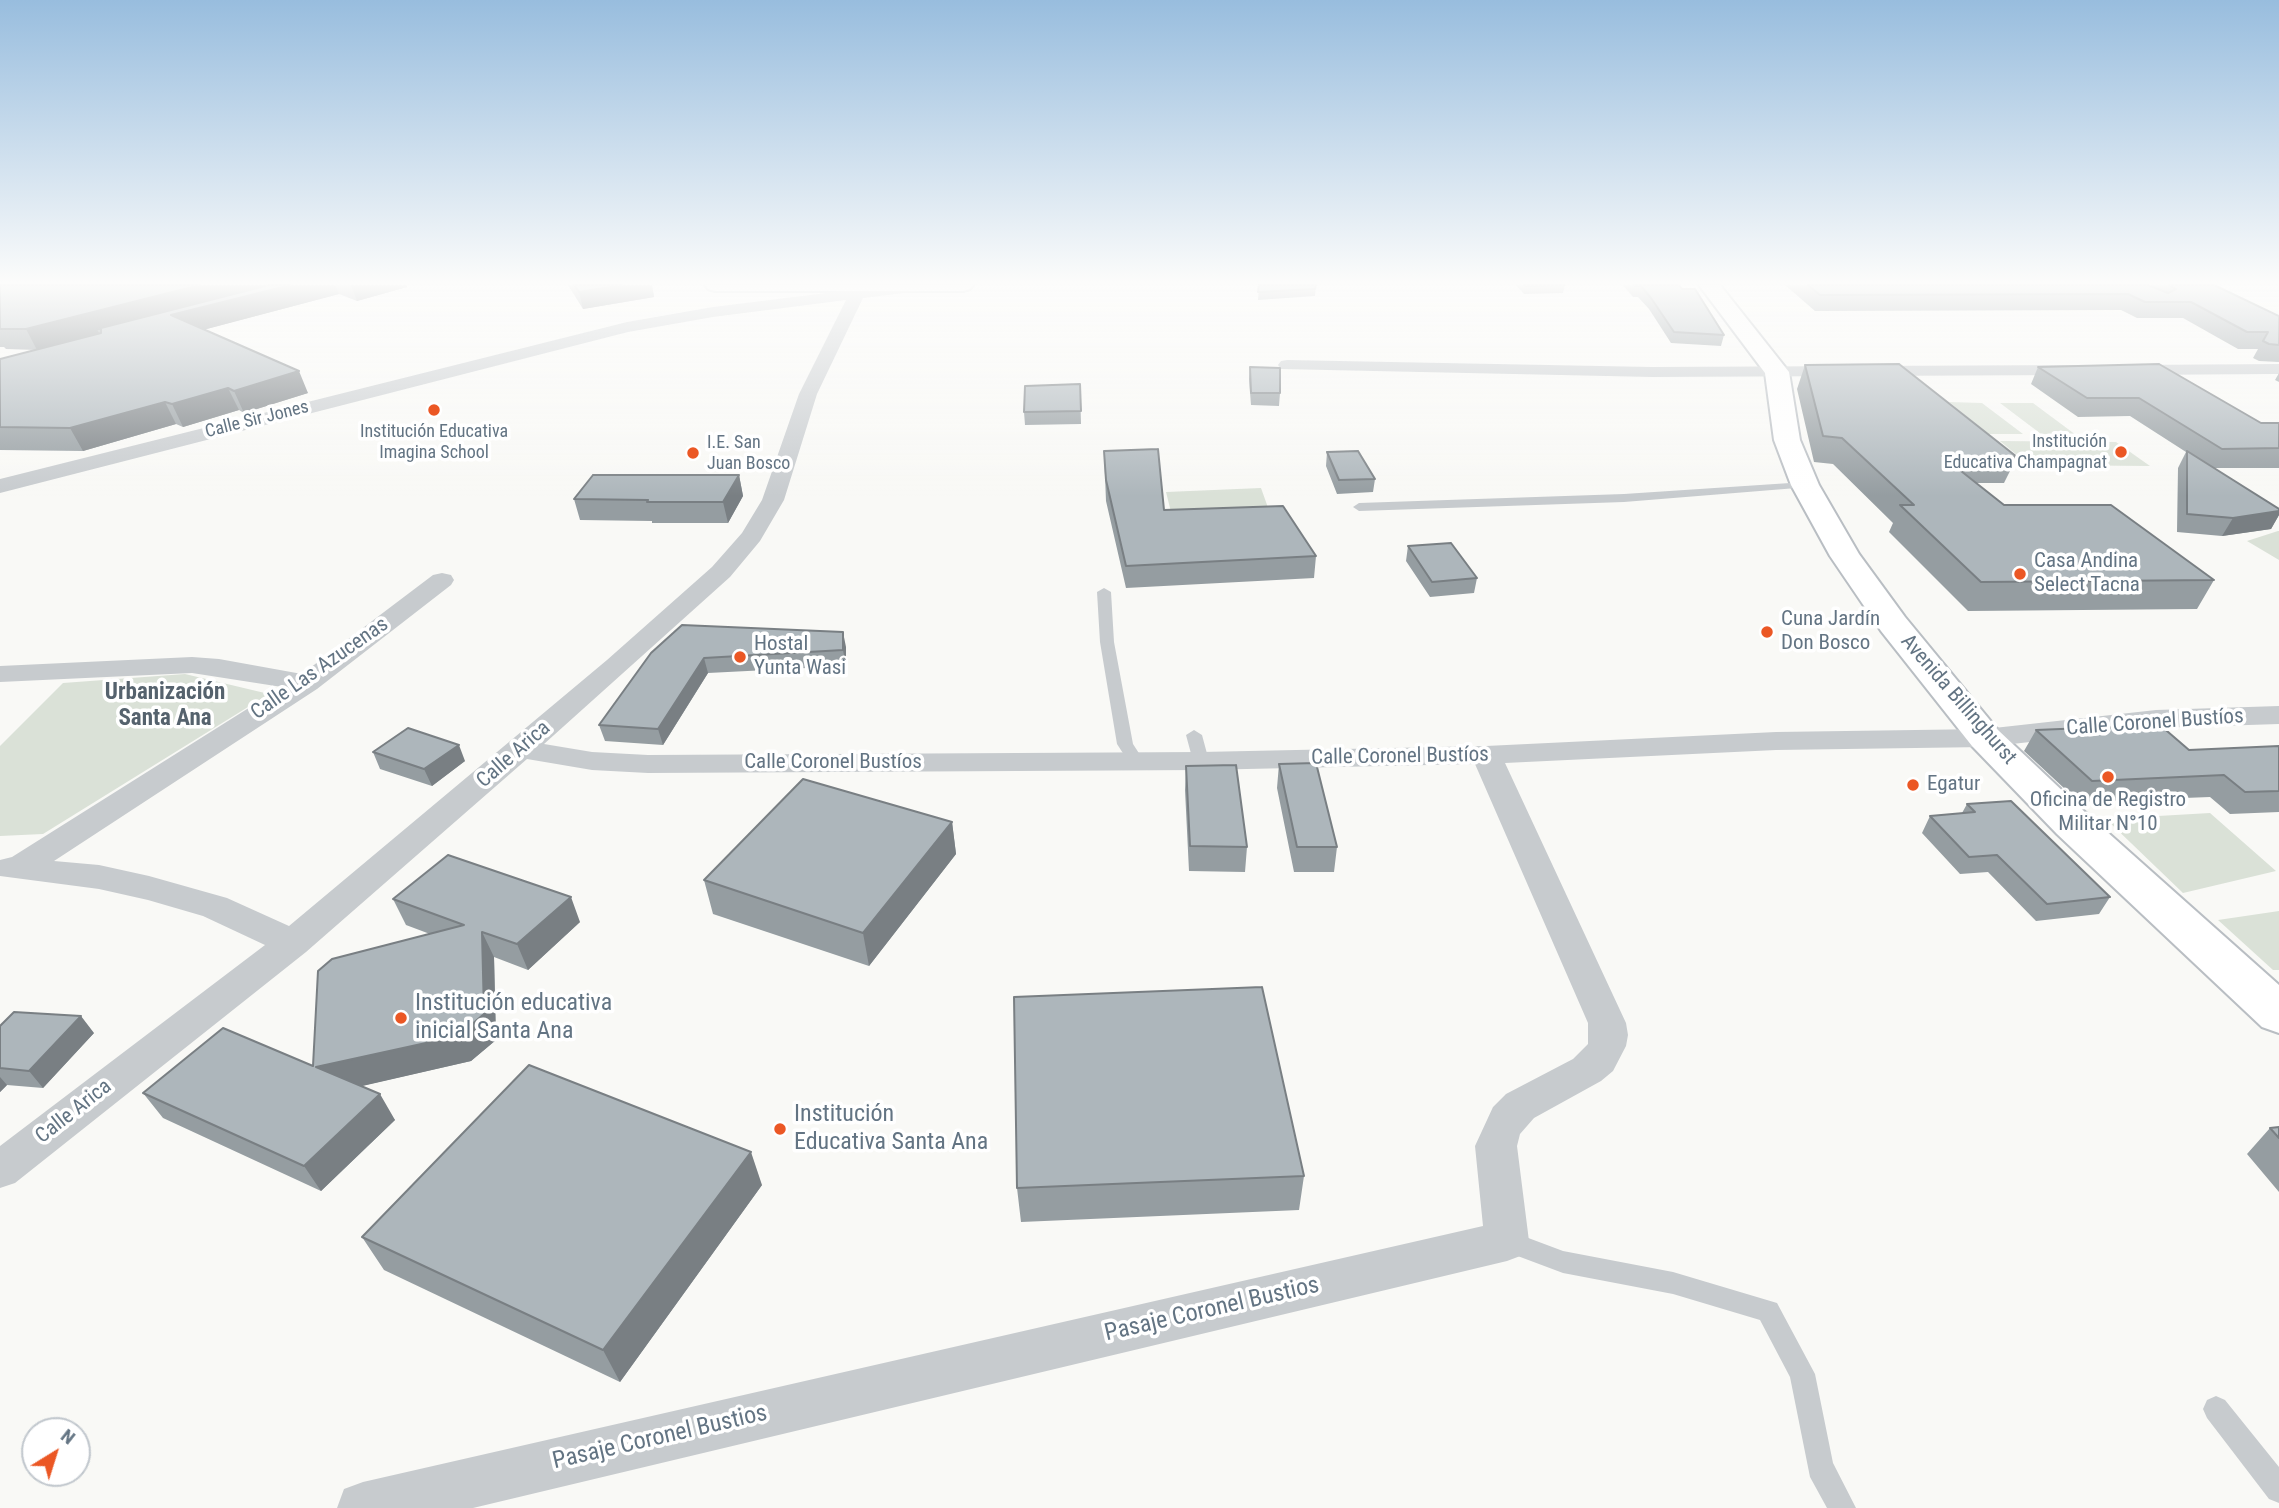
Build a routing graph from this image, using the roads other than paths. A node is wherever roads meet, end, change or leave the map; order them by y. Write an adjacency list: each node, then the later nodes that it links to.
1 (510, 355): 8 (street, Calle Sir Jones)
2 (827, 355): 18 (street, Calle Arica)
3 (1764, 355): 6 (street, Avenida Billinghurst)
4 (1287, 365): 6 (street)
5 (2279, 369): 6 (street)
6 (1777, 372): 9 (street, Avenida Billinghurst)
7 (0, 465): 8 (street)
8 (74, 466): 10 (street, Calle Sir Jones)
9 (1805, 485): 11 (lane); 17 (street, Avenida Billinghurst)
10 (0, 486)
11 (1359, 507)
12 (442, 580): 15 (street, Calle Las Azucenas)
13 (1104, 592): 20 (lane)
14 (0, 674): 15 (street)
15 (307, 682): 21 (street, Calle Las Azucenas)
16 (2279, 715): 17 (street, Calle Coronel Bustíos)
17 (1985, 738): 19 (street, Calle Coronel Bustíos); 23 (street, Avenida Billinghurst)
18 (521, 748): 20 (street, Calle Coronel Bustíos); 22 (street, Calle Arica)
19 (1486, 755): 20 (street, Calle Coronel Bustíos); 25 (street)
20 (1136, 761)
21 (10, 868): 22 (street)
22 (293, 943): 24 (street, Calle Arica)
23 (2279, 1014)
24 (0, 1170)
25 (1507, 1241): 28 (street, Pasaje Coronel Bustios); 29 (lane)
26 (2216, 1409): 27 (lane)
27 (2279, 1489)
28 (363, 1508)
29 (1842, 1508)

